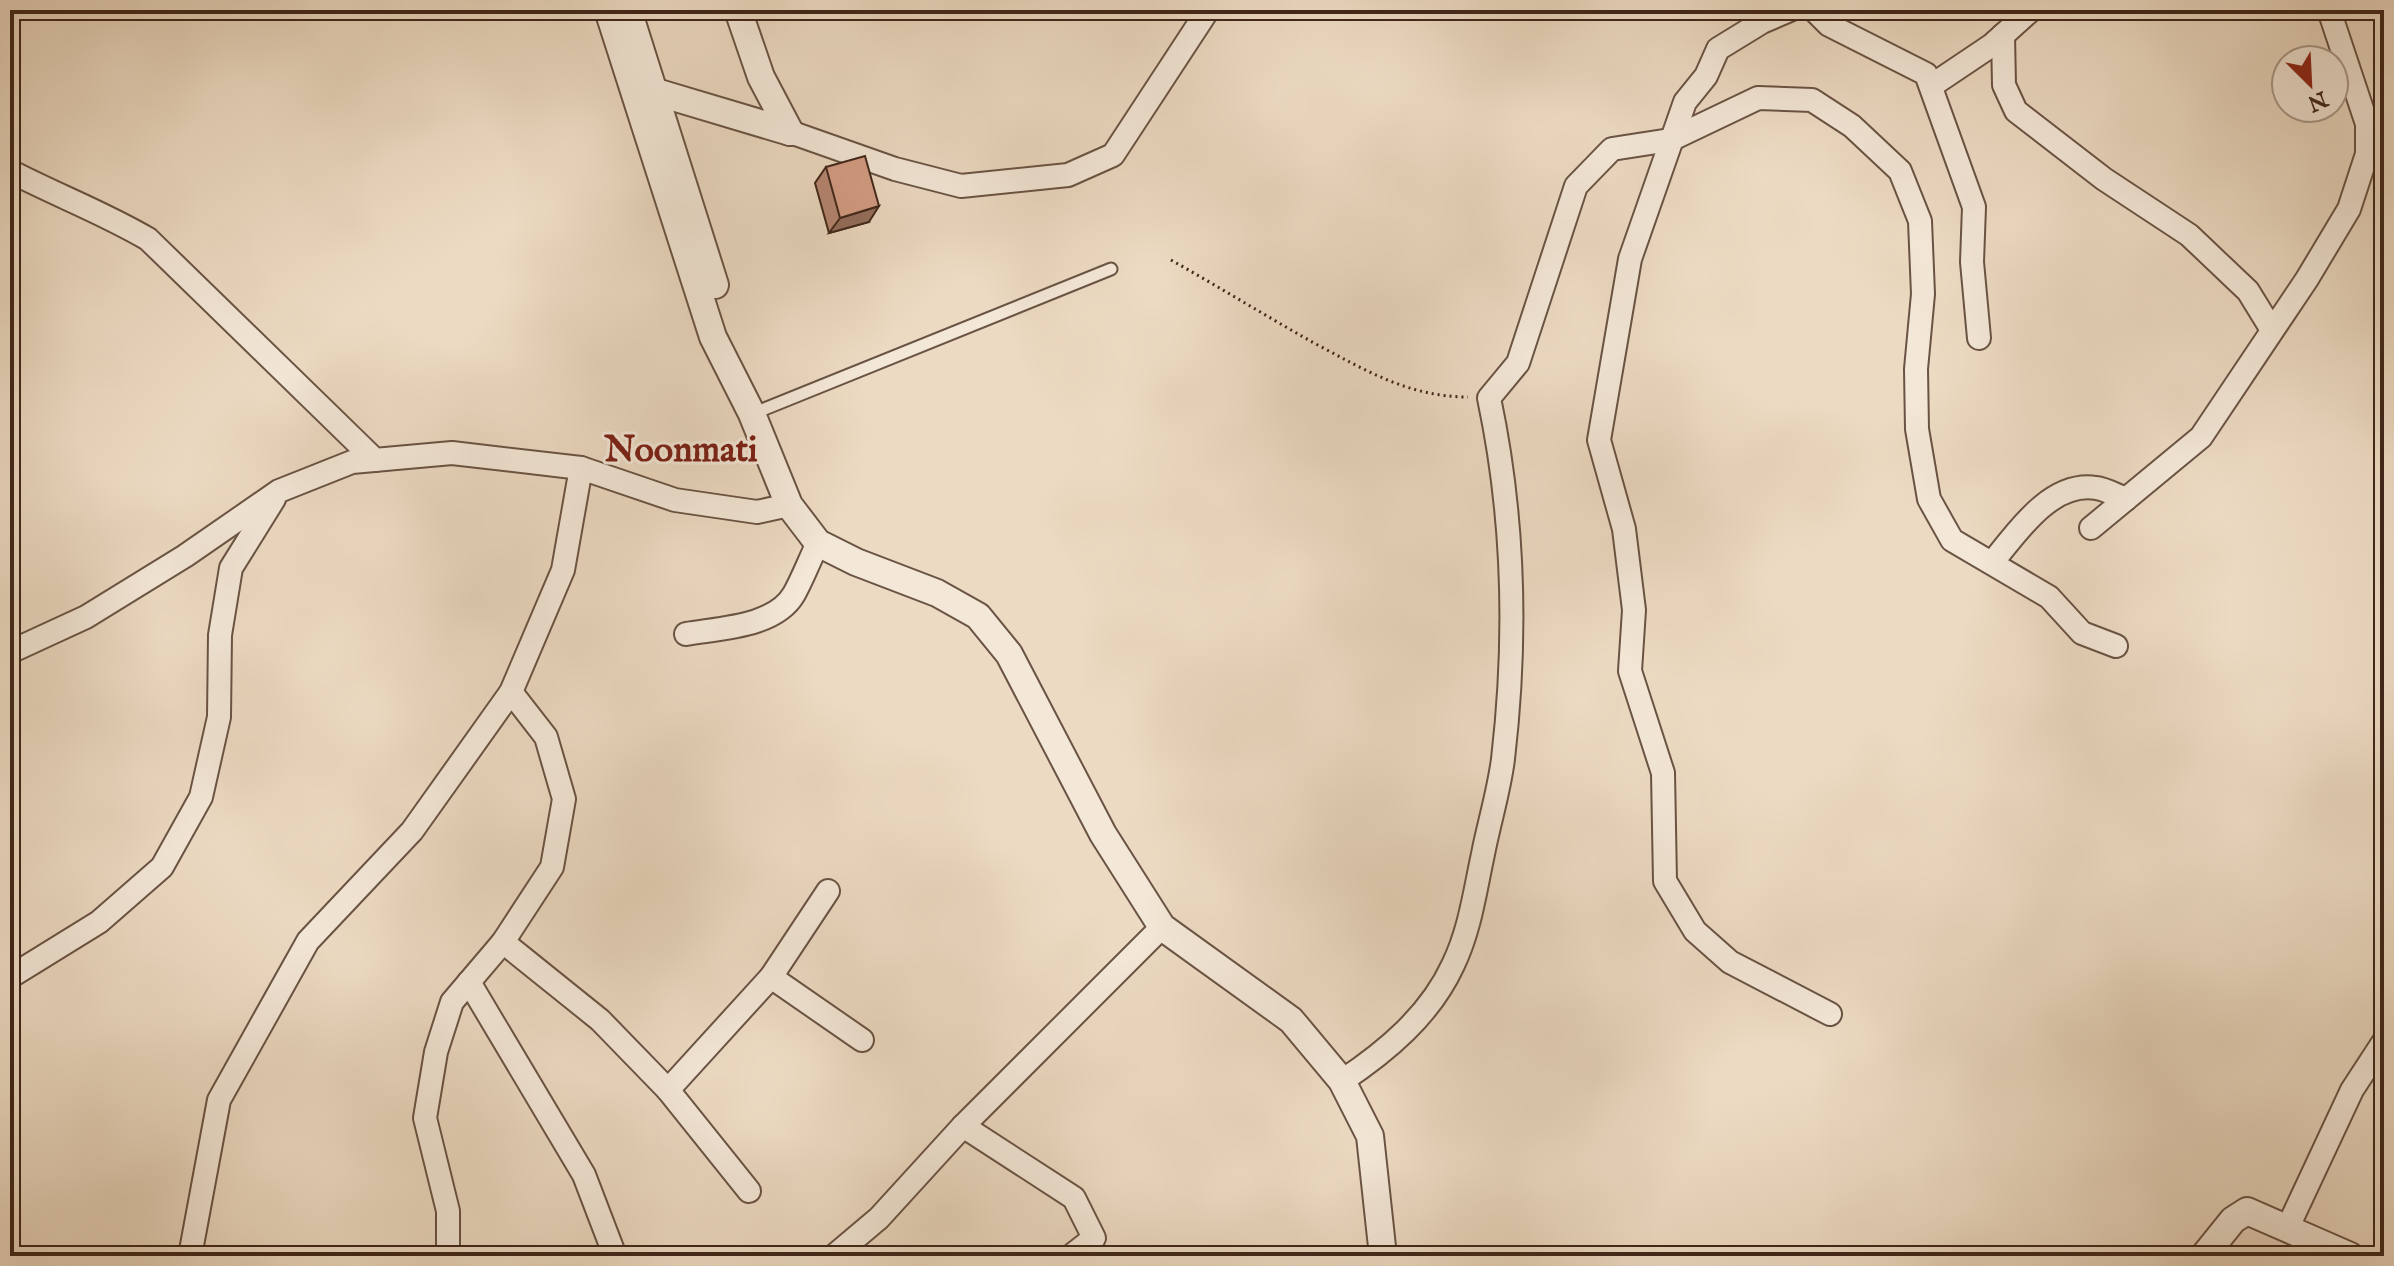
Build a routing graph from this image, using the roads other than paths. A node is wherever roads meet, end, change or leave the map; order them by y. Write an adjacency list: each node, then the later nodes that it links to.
1 (608, 10): 18 (street)
2 (628, 10): 11 (street)
3 (738, 10): 12 (street)
4 (1208, 10): 12 (street)
5 (1790, 10): 13 (street)
6 (1814, 10): 10 (street)
7 (2031, 10): 9 (street)
8 (2329, 10): 16 (street)
9 (2003, 35): 10 (street); 16 (street)
10 (1931, 86): 17 (street)
11 (656, 92): 12 (street); 18 (street)
12 (790, 132)
13 (1670, 140): 27 (street); 38 (street); 41 (street)
14 (10, 171): 20 (street)
15 (1111, 269): 19 (lane)
16 (2272, 330): 23 (street)
17 (1979, 338)
18 (734, 379): 19 (street)
19 (752, 414): 24 (street)
20 (375, 460): 21 (street); 22 (street)
21 (581, 468): 24 (street); 31 (street)
22 (279, 491): 30 (street); 35 (street)
23 (2126, 499): 25 (street); 27 (street)
24 (789, 505): 26 (street)
25 (2091, 528)
26 (818, 543): 28 (street); 33 (street)
27 (1992, 563): 29 (street)
28 (686, 634)
29 (2116, 646)
30 (10, 652)
31 (511, 692): 34 (street); 46 (street)
32 (828, 891): 36 (street)
33 (1162, 927): 41 (street); 43 (street)
34 (503, 942): 37 (street); 42 (street)
35 (10, 977)
36 (771, 977): 39 (street); 42 (street)
37 (469, 982): 47 (street); 48 (street)
38 (1830, 1014)
39 (862, 1040)
40 (2384, 1041): 45 (street)
41 (1342, 1081): 51 (street)
42 (668, 1090): 44 (street)
43 (963, 1126): 49 (street); 50 (street)
44 (749, 1191)
45 (2287, 1229): 52 (street); 53 (street)
46 (190, 1256)
47 (448, 1256)
48 (615, 1256)
49 (834, 1256)
50 (1071, 1256)
51 (1383, 1256)
52 (2204, 1256)
53 (2350, 1256)

